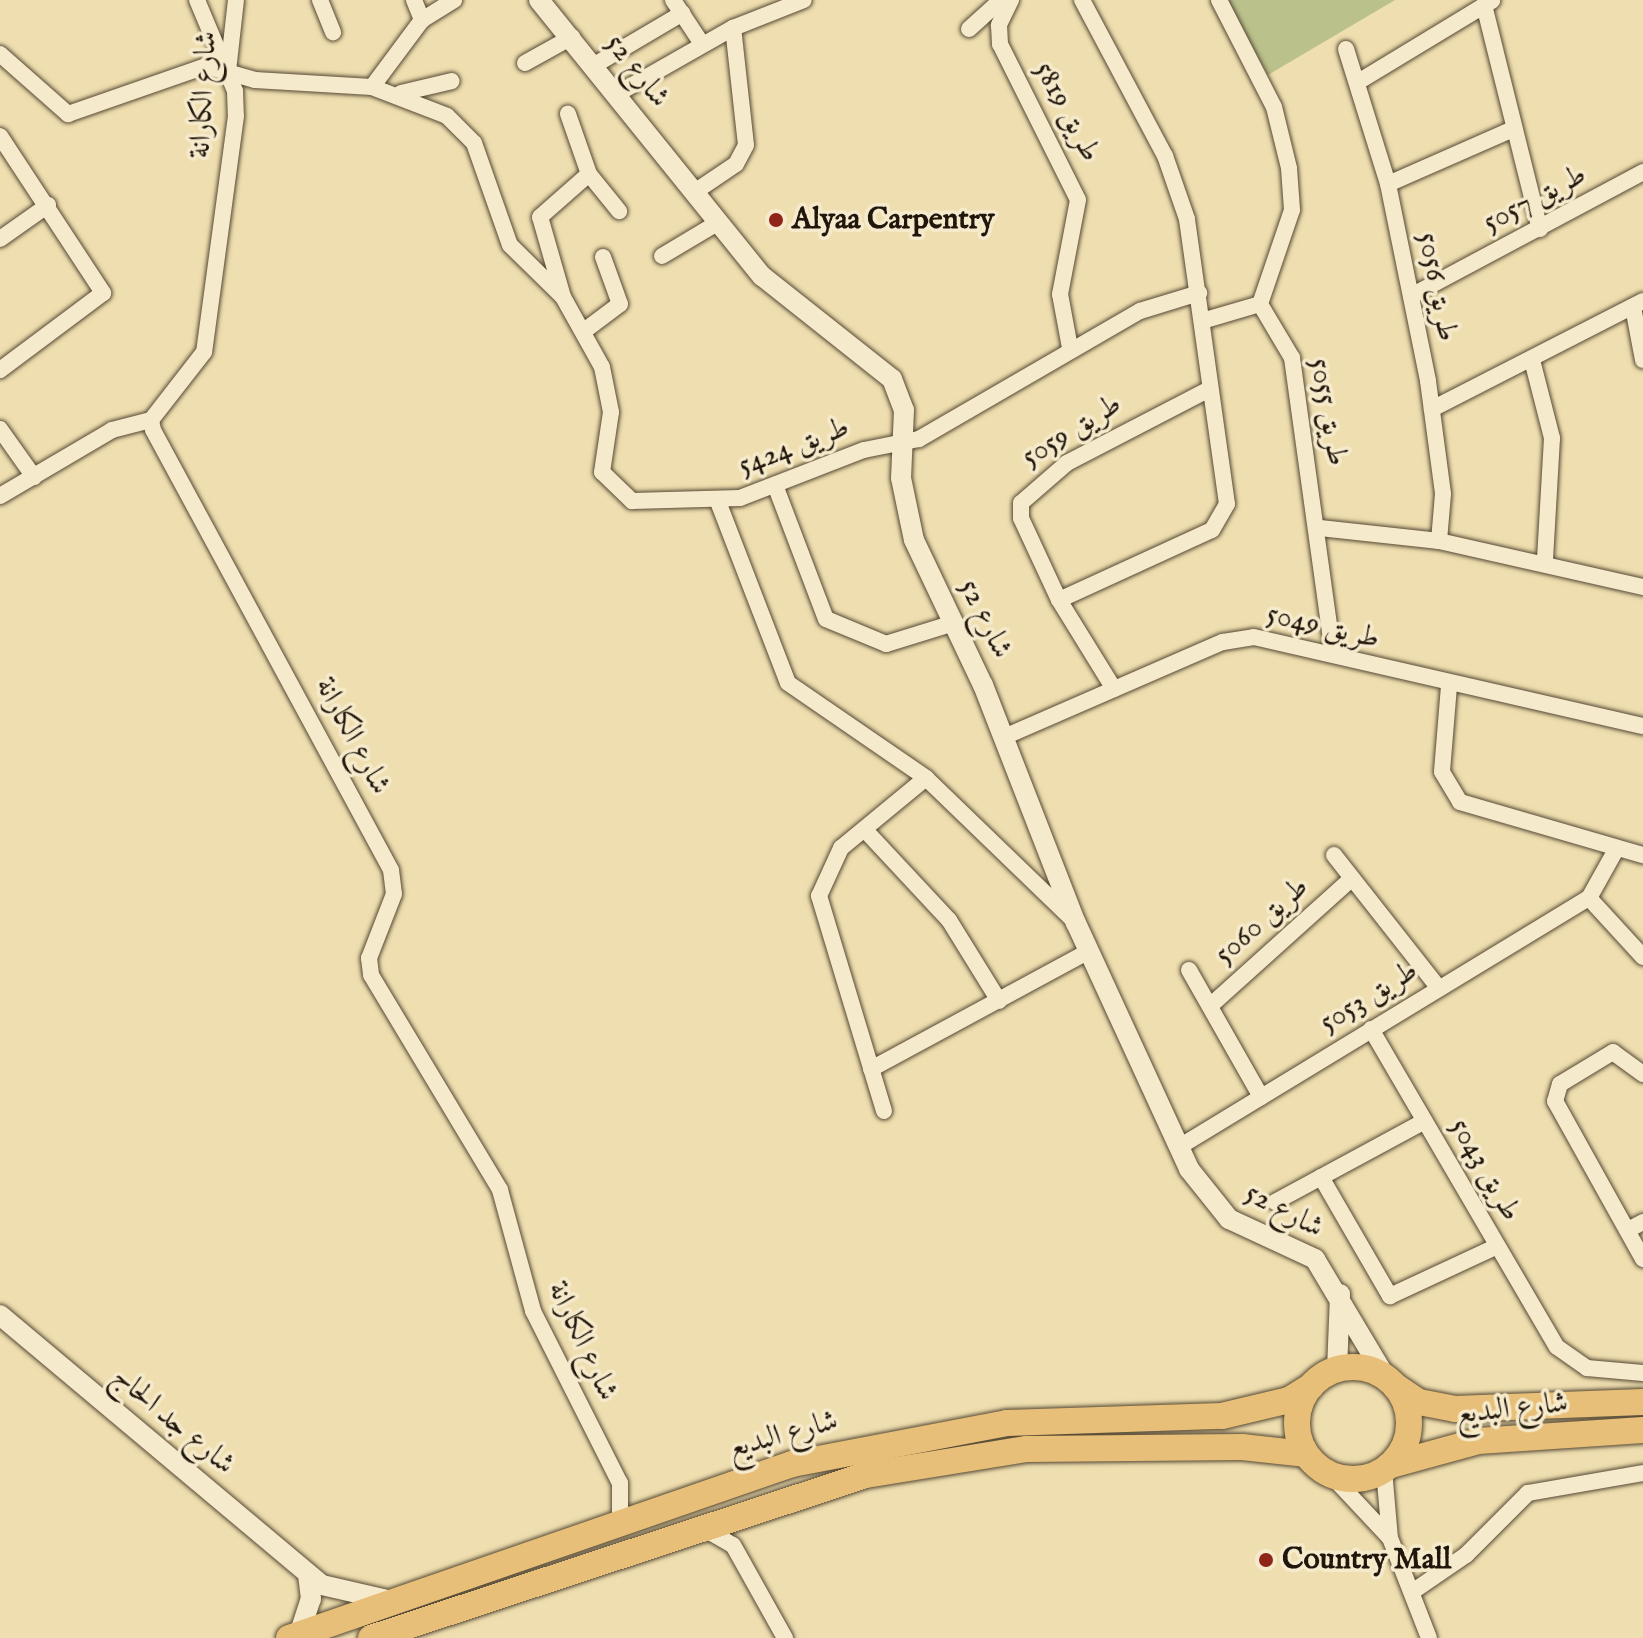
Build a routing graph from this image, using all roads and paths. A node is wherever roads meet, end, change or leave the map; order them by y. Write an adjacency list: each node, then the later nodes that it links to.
1 (197, 0): 24 (street)
2 (236, 0): 24 (street, شارع الكارانة)
3 (320, 0): 17 (street)
4 (414, 0): 14 (street)
5 (454, 0): 14 (street)
6 (539, 0): 18 (street, شارع 52)
7 (804, 0): 15 (street)
8 (1001, 0): 16 (street)
9 (1011, 0): 51 (street, طريق 5819)
10 (1082, 0): 44 (street)
11 (1219, 0): 47 (street)
12 (1489, 3): 26 (street); 31 (street)
13 (678, 6): 19 (street); 23 (street)
14 (422, 20): 27 (street)
15 (733, 28): 19 (street); 36 (street)
16 (969, 29)
17 (333, 32)
18 (572, 37): 22 (street); 23 (street, شارع 52)
19 (702, 44): 29 (street)
20 (1346, 49): 26 (street, طريق 5056)
21 (0, 54): 24 (street)
22 (525, 63)
23 (593, 66): 29 (street, شارع 52)
24 (228, 73): 27 (street); 57 (street, شارع الكارانة)
25 (452, 81): 28 (street)
26 (1358, 82): 35 (street, طريق 5056)
27 (372, 87): 28 (street)
28 (401, 93): 46 (street, طريق 5424)
29 (615, 95): 36 (street, شارع 52)
30 (568, 114): 34 (street)
31 (1513, 129): 35 (street); 40 (street)
32 (0, 136): 37 (street)
33 (1643, 172): 40 (street, طريق 5057)
34 (589, 174): 38 (street); 46 (street)
35 (1388, 184): 45 (street, طريق 5056)
36 (696, 191): 39 (street, شارع 52)
37 (48, 205): 41 (street); 54 (street)
38 (619, 211)
39 (719, 222): 42 (street); 59 (street, شارع 52)
40 (1540, 229): 45 (street, طريق 5057)
41 (0, 239)
42 (662, 256)
43 (603, 257): 50 (street)
44 (1199, 293): 49 (street); 51 (street)
45 (1411, 296): 56 (street, طريق 5056)
46 (563, 297): 50 (street, طريق 5424)
47 (1260, 304): 49 (street); 64 (street, طريق 5055)
48 (1638, 304): 52 (street); 53 (street)
49 (1202, 321): 55 (street)
50 (584, 331): 63 (street, طريق 5424)
51 (1070, 348): 59 (street)
52 (1532, 360): 56 (street); 66 (street)
53 (1643, 360)
54 (0, 370)
55 (1210, 389): 68 (street); 68 (street, طريق 5059)
56 (1432, 409): 65 (street, طريق 5056)
57 (151, 420): 60 (street); 113 (street, شارع الكارانة)
58 (0, 429): 60 (street)
59 (902, 442): 61 (street, طريق 5424); 69 (street, شارع 52)
60 (34, 477): 62 (street)
61 (775, 485): 63 (street, طريق 5424); 69 (street)
62 (0, 496)
63 (717, 499): 75 (street)
64 (1320, 528): 65 (street); 70 (street, طريق 5055)
65 (1439, 541): 66 (street)
66 (1545, 561): 67 (street)
67 (1643, 587)
68 (1059, 600): 72 (street, طريق 5059)
69 (954, 623): 74 (street, شارع 52)
70 (1333, 654): 71 (street, طريق 5049); 72 (street, طريق 5049)
71 (1449, 686): 73 (street, طريق 5049); 77 (street)
72 (1114, 689): 74 (street, طريق 5049)
73 (1643, 726)
74 (1004, 737): 82 (street, شارع 52)
75 (926, 778): 76 (street); 82 (street)
76 (865, 830): 87 (street); 90 (street)
77 (1617, 848): 79 (street); 81 (street)
78 (1334, 855): 80 (street, طريق 5060)
79 (1643, 855)
80 (1352, 878): 86 (street, طريق 5060); 88 (street, طريق 5060)
81 (1589, 898): 84 (street); 86 (street, طريق 5053)
82 (1076, 923): 83 (street, شارع 52)
83 (1089, 951): 87 (street); 95 (street, شارع 52)
84 (1643, 957)
85 (1189, 970): 88 (street, طريق 5060)
86 (1438, 987): 89 (street, طريق 5053)
87 (999, 1001): 90 (street)
88 (1210, 1006): 92 (street, طريق 5060)
89 (1371, 1029): 92 (street, طريق 5053); 94 (street, طريق 5043)
90 (871, 1069): 93 (street)
91 (1643, 1074): 98 (street)
92 (1261, 1097): 95 (street, طريق 5053)
93 (884, 1111)
94 (1425, 1121): 96 (street, طريق 5043); 99 (street, طريق 5043)
95 (1179, 1147): 101 (street, شارع 52)
96 (1321, 1177): 97 (street, طريق 5043); 99 (street, طريق 5043)
97 (1275, 1202)
98 (1635, 1226): 100 (street)
99 (1497, 1246): 104 (street, طريق 5043)
100 (1643, 1259)
101 (1340, 1294): 103 (street); 105 (street, شارع 52)
102 (0, 1315): 120 (street, شارع جد الحاج)
103 (1337, 1370): 105 (main road); 106 (main road)
104 (1643, 1373)
105 (1390, 1382): 107 (main road, شارع البديع); 110 (main road)
106 (1311, 1386): 109 (main road); 114 (main road, شارع البديع)
107 (1643, 1402)
108 (1643, 1430): 110 (main road, شارع البديع)
109 (1305, 1454): 112 (main road); 115 (main road, شارع البديع)
110 (1388, 1467): 112 (main road); 118 (street)
111 (1643, 1473): 121 (street)
112 (1330, 1474): 118 (street)
113 (620, 1483): 114 (street, شارع الكارانة); 116 (street, شارع الكارانة)
114 (656, 1508): 116 (main road, شارع البديع)
115 (748, 1509): 117 (main road, شارع البديع); 119 (street)
116 (620, 1521): 122 (main road, شارع البديع)
117 (696, 1526): 119 (street); 124 (main road, شارع البديع)
118 (1390, 1538): 121 (street)
119 (733, 1545): 125 (street)
120 (308, 1574): 122 (street, شارع جد الحاج); 123 (street)
121 (1415, 1590): 126 (street)
122 (395, 1600): 123 (main road, شارع البديع)
123 (294, 1636)
124 (371, 1638)
125 (785, 1638)
126 (1429, 1638)

